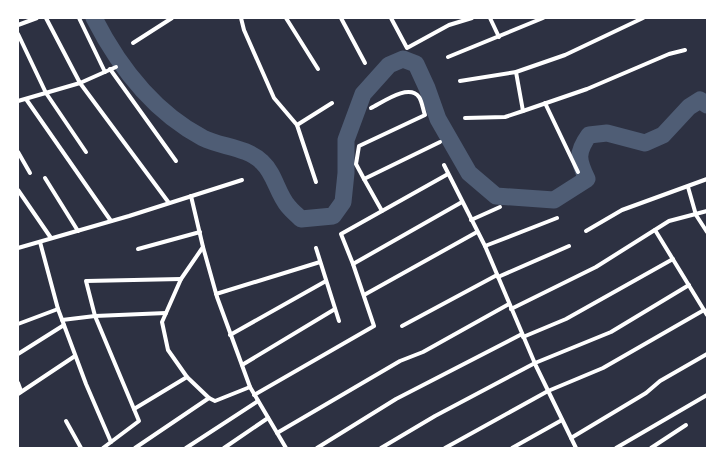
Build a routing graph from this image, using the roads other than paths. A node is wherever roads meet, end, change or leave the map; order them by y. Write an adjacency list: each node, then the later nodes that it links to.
1 (37, 18): 13 (street)
2 (46, 18): 26 (street)
3 (79, 18): 23 (street)
4 (172, 18): 16 (street)
5 (241, 18): 35 (street)
6 (286, 18): 22 (street)
7 (341, 18): 19 (street)
8 (391, 18): 9 (street)
9 (472, 18)
10 (490, 18): 15 (street)
11 (543, 18): 15 (street)
12 (643, 18): 24 (street)
13 (18, 25)
14 (18, 34): 27 (street)
15 (500, 37): 18 (street)
16 (133, 43)
17 (685, 50): 31 (street)
18 (448, 57)
19 (365, 63)
20 (116, 67): 21 (street)
21 (110, 69): 23 (street); 39 (street)
22 (318, 69)
23 (105, 72): 26 (street)
24 (516, 72): 25 (street); 33 (street)
25 (460, 81)
26 (80, 83): 27 (street); 53 (street)
27 (46, 93): 28 (street); 38 (street)
28 (26, 99): 29 (street); 60 (street)
29 (18, 101)
30 (332, 103): 35 (street)
31 (545, 103): 33 (street); 41 (street)
32 (372, 108): 45 (street)
33 (523, 112): 34 (street)
34 (465, 118)
35 (297, 126): 48 (street)
36 (440, 142): 45 (street)
37 (18, 152): 42 (street)
38 (86, 152)
39 (176, 161)
40 (444, 165): 43 (street)
41 (578, 172)
42 (30, 173)
43 (448, 174): 52 (street); 55 (street)
44 (45, 178): 62 (street)
45 (364, 179): 55 (street)
46 (707, 179): 49 (street)
47 (242, 180): 51 (street)
48 (316, 182)
49 (688, 187): 57 (street); 63 (street)
50 (18, 190): 67 (street)
51 (191, 196): 53 (street); 64 (street)
52 (462, 202): 59 (street); 77 (street)
53 (169, 203): 60 (street)
54 (500, 207): 59 (street)
55 (382, 211): 77 (street)
56 (707, 211): 57 (street)
57 (696, 214): 61 (street); 66 (street)
58 (557, 218): 69 (street)
59 (471, 220): 65 (street)
60 (111, 221): 62 (street)
61 (655, 230): 75 (street); 84 (street)
62 (78, 231): 67 (street)
63 (586, 231)
64 (200, 232): 71 (street); 74 (street)
65 (477, 232): 69 (street); 83 (street)
66 (707, 232)
67 (52, 238): 68 (street)
68 (40, 242): 72 (street); 85 (street)
69 (484, 246): 78 (street)
70 (569, 246): 78 (street)
71 (203, 247): 79 (street); 82 (street)
72 (18, 248)
73 (316, 248): 76 (street)
74 (138, 249)
75 (673, 259): 81 (street); 97 (street)
76 (320, 262): 80 (street); 82 (street)
77 (353, 264): 83 (street)
78 (497, 276): 84 (street); 95 (street)
79 (181, 279): 88 (street); 90 (street)
80 (326, 280): 86 (street); 96 (street)
81 (689, 285): 87 (street); 101 (street)
82 (216, 294): 96 (street)
83 (364, 295): 108 (street)
84 (510, 306): 97 (street); 117 (street)
85 (58, 309): 91 (street); 93 (street)
86 (335, 309): 92 (street); 102 (street)
87 (704, 310): 89 (street); 106 (street)
88 (166, 313): 90 (street); 103 (street)
89 (707, 315)
90 (95, 316): 91 (street); 112 (street)
91 (62, 320): 94 (street)
92 (339, 322)
93 (18, 324)
94 (64, 325): 98 (street); 100 (street)
95 (402, 326)
96 (230, 335): 102 (street)
97 (523, 336): 101 (street); 126 (street)
98 (18, 354)
99 (707, 354): 118 (street)
100 (76, 356): 107 (street); 119 (street)
101 (535, 364): 106 (street); 127 (street)
102 (242, 365): 105 (street)
103 (187, 377): 110 (street); 112 (street)
104 (18, 383): 107 (street)
105 (250, 387): 108 (street); 110 (street)
106 (548, 391): 114 (street); 128 (street)
107 (20, 392)
108 (254, 395): 111 (street)
109 (707, 395): 131 (street)
110 (209, 398): 123 (street)
111 (258, 401): 113 (street); 124 (street)
112 (134, 409): 119 (street)
113 (268, 418): 117 (street); 125 (street)
114 (562, 420): 118 (street); 129 (street)
115 (66, 421): 121 (street)
116 (686, 426): 132 (street)
117 (277, 433): 120 (street)
118 (571, 438): 130 (street)
119 (111, 442): 122 (street)
120 (284, 447)
121 (81, 448)
122 (103, 448)
123 (135, 448)
124 (186, 448)
125 (224, 448)
126 (317, 448)
127 (381, 448)
128 (445, 448)
129 (512, 448)
130 (576, 448)
131 (616, 448)
132 (651, 448)

